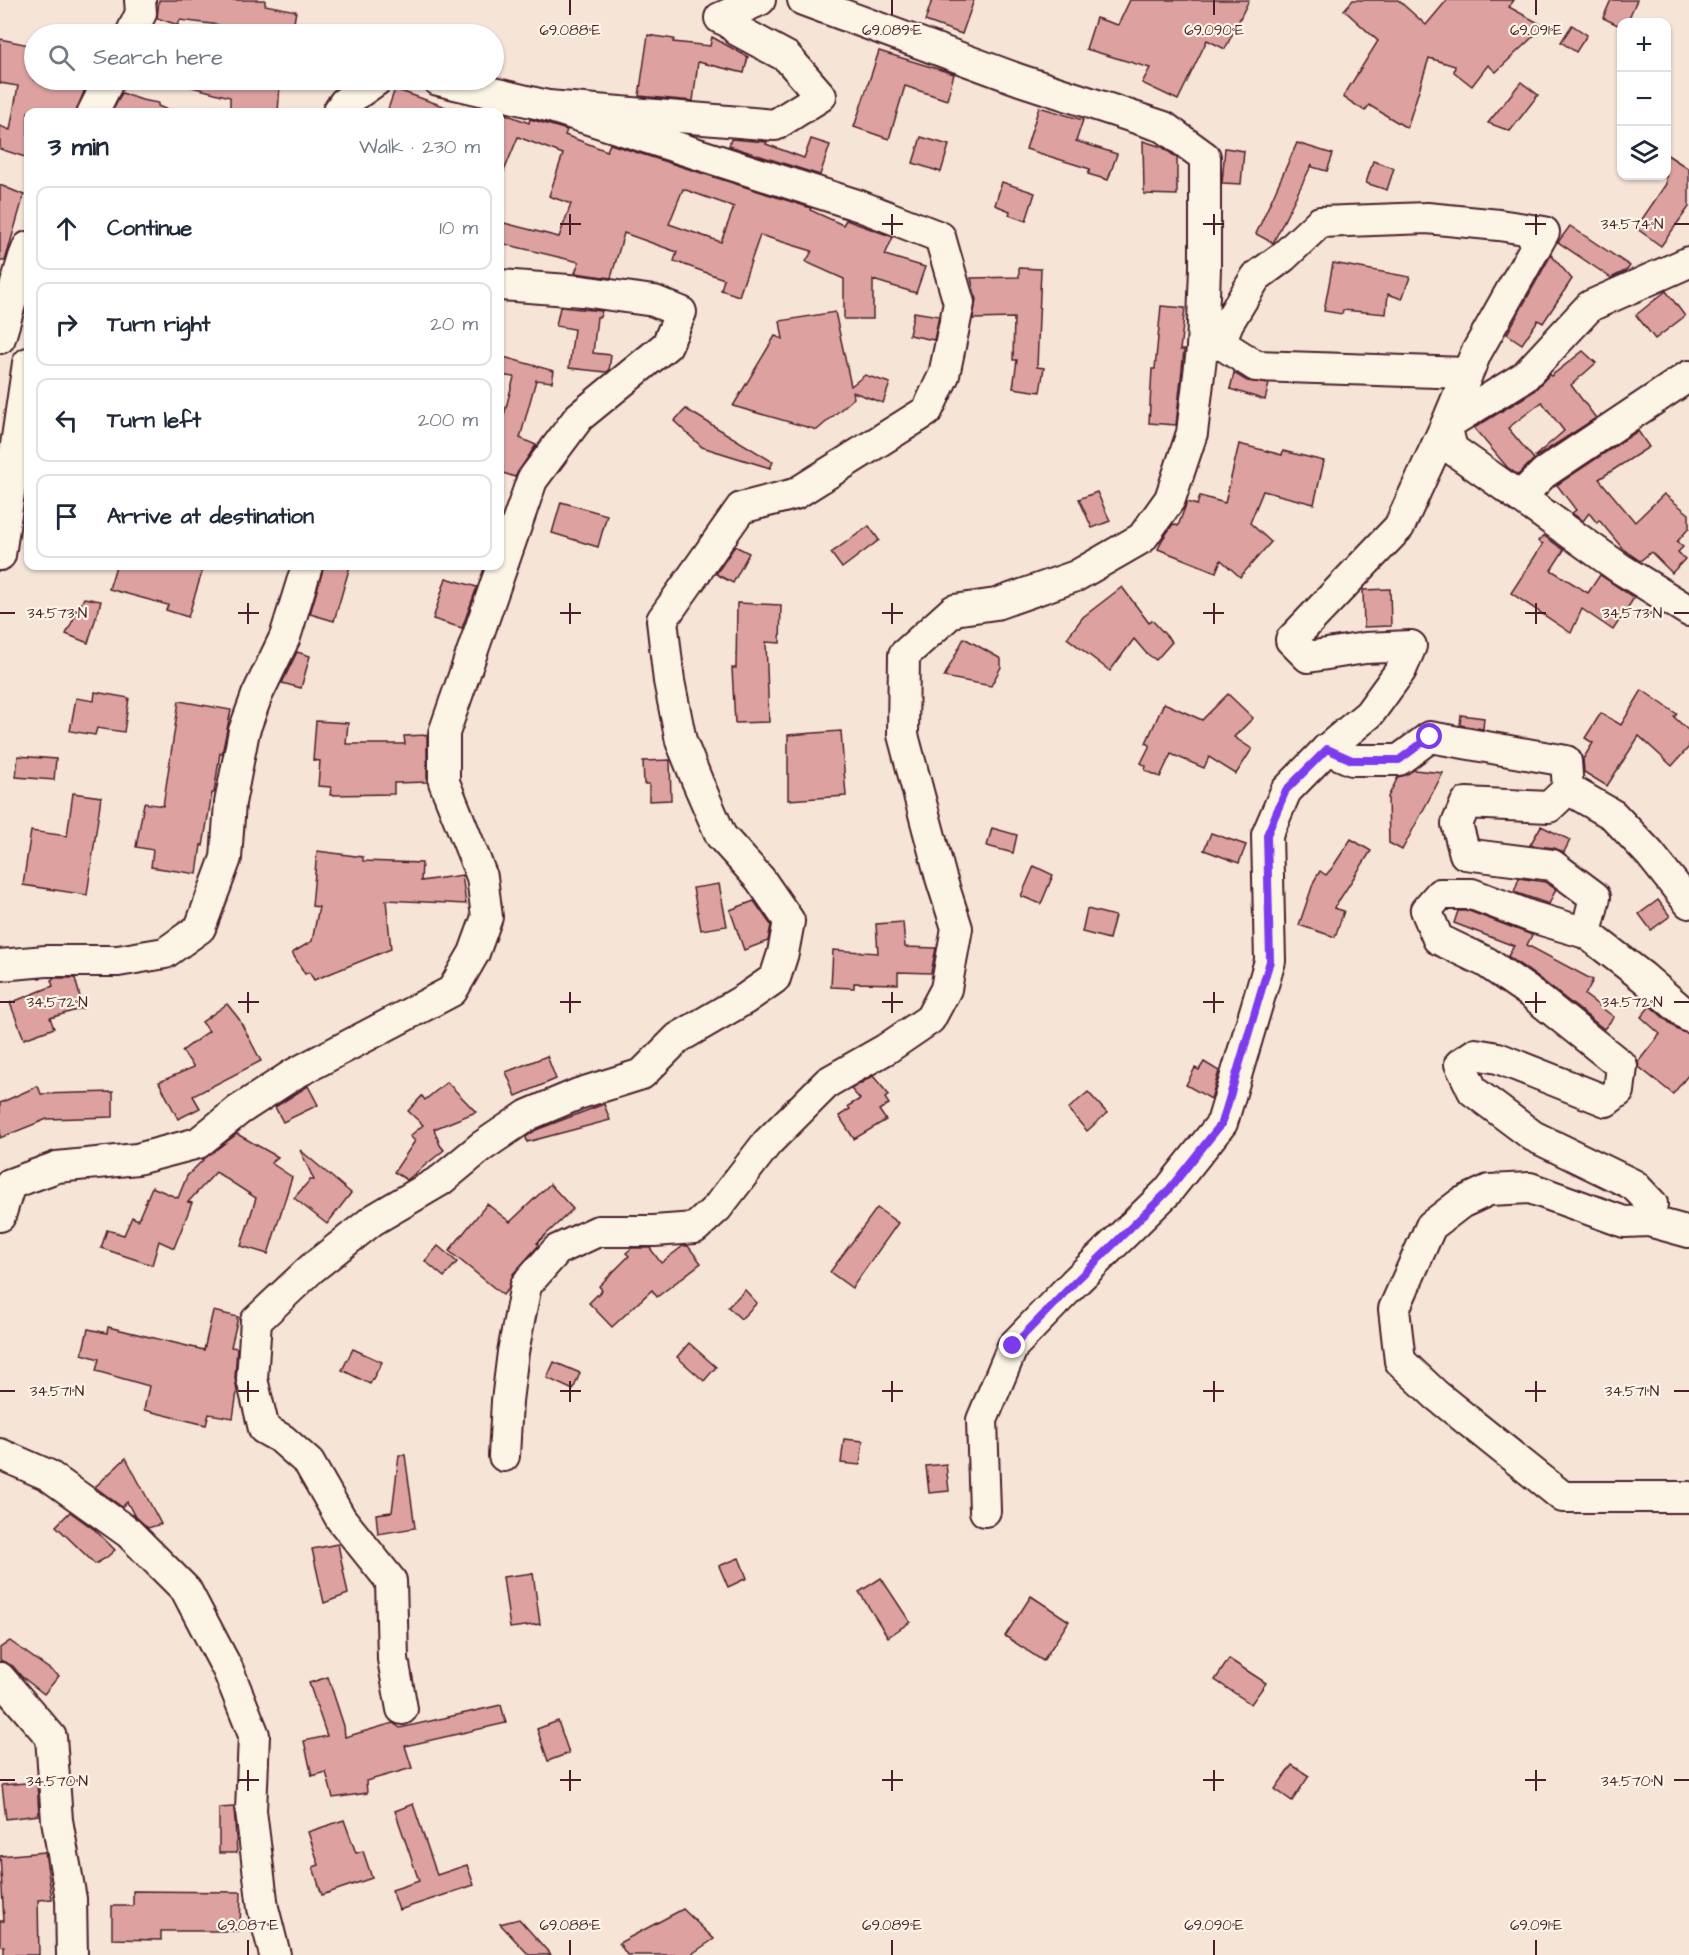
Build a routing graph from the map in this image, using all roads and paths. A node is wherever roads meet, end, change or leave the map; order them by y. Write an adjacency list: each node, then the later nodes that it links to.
1 (760, 0): 6 (street)
2 (803, 0): 13 (street)
3 (104, 90): 7 (street)
4 (363, 90): 8 (street)
5 (480, 90): 6 (street)
6 (548, 106): 38 (street)
7 (95, 108)
8 (341, 108)
9 (1689, 262): 17 (street)
10 (24, 274): 14 (street)
11 (504, 285): 20 (street)
12 (24, 329): 14 (street)
13 (1211, 346): 15 (street); 15 (street); 34 (street)
14 (13, 350): 19 (street)
15 (1467, 373): 17 (street)
16 (1689, 376): 18 (street)
17 (1446, 425): 18 (street); 24 (street)
18 (1520, 497): 23 (street)
19 (0, 555)
20 (504, 560)
21 (306, 570): 28 (street)
22 (501, 570): 30 (street)
23 (1689, 611)
24 (1327, 749): 25 (street); 36 (street)
25 (1568, 789): 26 (street); 27 (street)
26 (1689, 903)
27 (1586, 933): 29 (street); 31 (street)
28 (0, 965)
29 (1689, 1017)
30 (0, 1216)
31 (1649, 1221): 32 (street); 35 (street)
32 (1689, 1232)
33 (0, 1454): 40 (street)
34 (504, 1456)
35 (1689, 1497)
36 (985, 1511)
37 (0, 1678): 39 (street)
38 (402, 1709)
39 (72, 1955)
40 (274, 1955)

